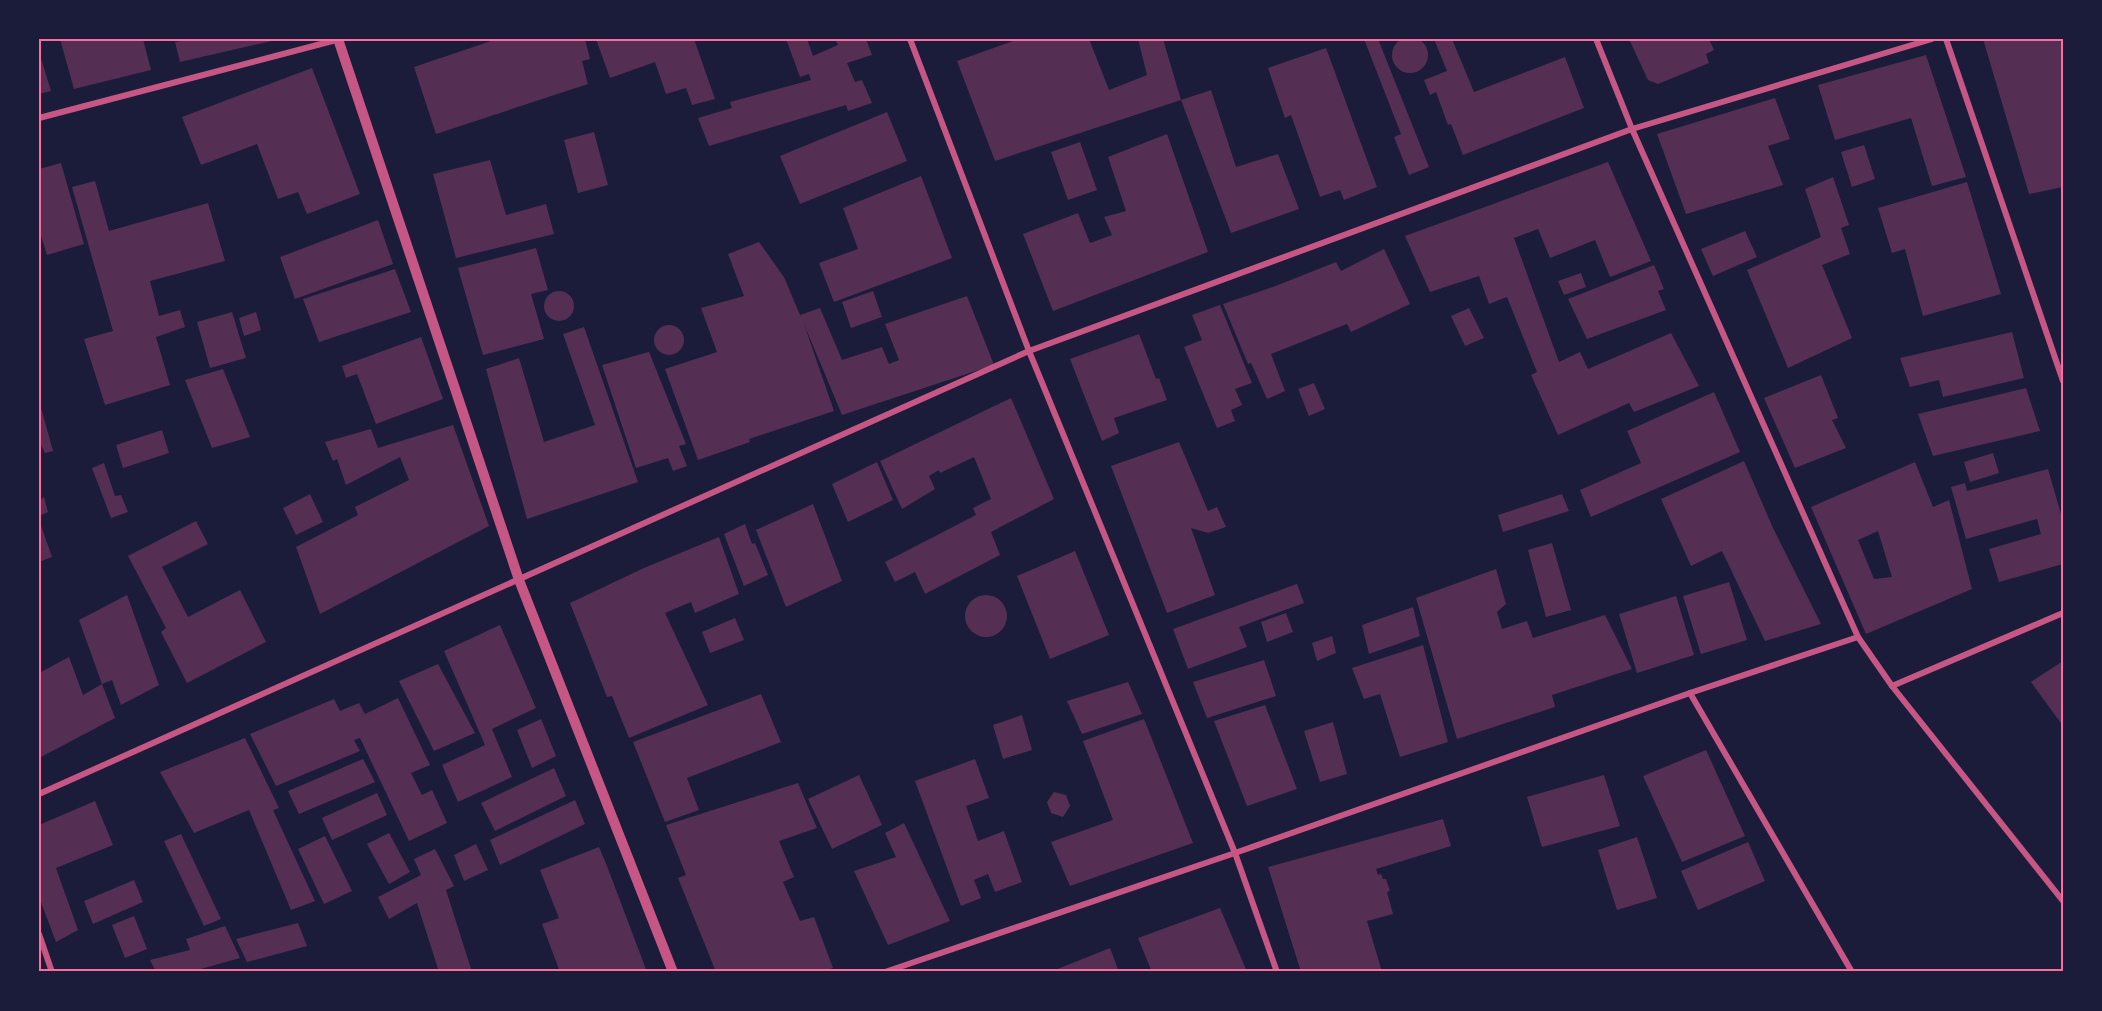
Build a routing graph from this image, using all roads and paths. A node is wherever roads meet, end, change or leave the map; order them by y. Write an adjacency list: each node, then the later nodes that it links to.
1 (339, 39): 6 (street); 10 (street)
2 (910, 39): 8 (street)
3 (1596, 39): 7 (street)
4 (1932, 39): 7 (street)
5 (1946, 39): 9 (street)
6 (39, 118)
7 (1632, 129): 8 (street); 12 (street)
8 (1029, 351): 10 (street); 16 (street)
9 (2063, 381)
10 (519, 580): 15 (street); 20 (street)
11 (2063, 613): 13 (street)
12 (1858, 637): 13 (street); 14 (street)
13 (1892, 686): 17 (street)
14 (1690, 693): 16 (street); 23 (street)
15 (39, 794)
16 (1235, 853): 21 (street); 22 (street)
17 (2063, 901)
18 (39, 934): 19 (street)
19 (52, 972)
20 (673, 972)
21 (885, 972)
22 (1277, 972)
23 (1852, 972)

